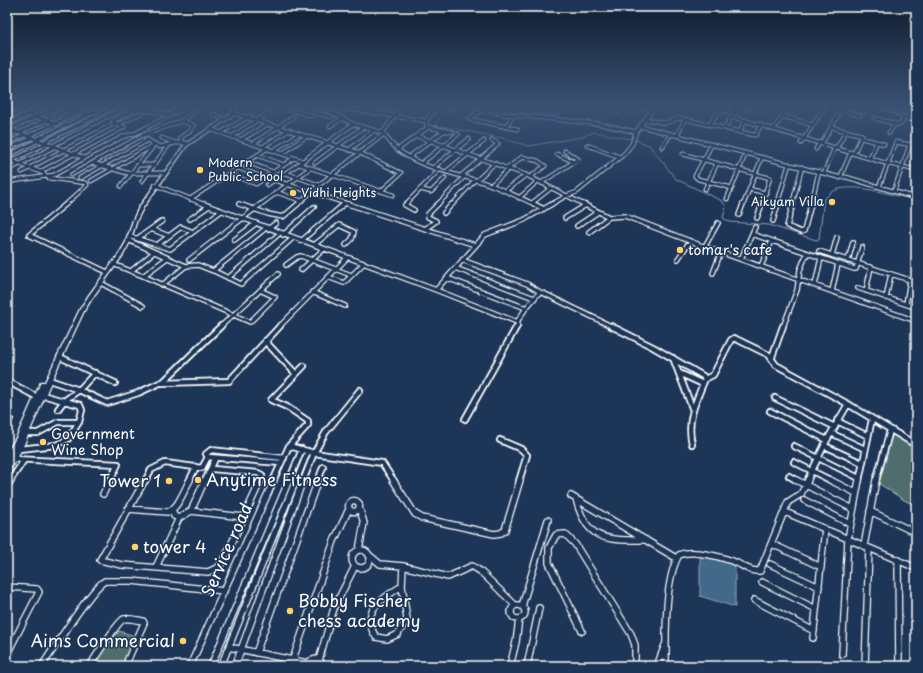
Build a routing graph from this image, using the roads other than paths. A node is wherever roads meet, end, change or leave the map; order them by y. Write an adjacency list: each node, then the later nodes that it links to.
1 (21, 138): 50 (street)
2 (24, 138): 70 (street)
3 (34, 138): 42 (street)
4 (41, 138): 42 (street)
5 (54, 138): 51 (street)
6 (67, 138): 62 (street)
7 (86, 138): 72 (street)
8 (102, 138): 82 (street)
9 (119, 138): 91 (street)
10 (137, 138): 101 (street)
11 (145, 138): 43 (street)
12 (163, 138): 52 (street)
13 (180, 138): 48 (street)
14 (190, 138): 48 (street)
15 (195, 138): 159 (street)
16 (238, 138): 44 (street)
17 (245, 138): 44 (street)
18 (261, 138): 53 (street)
19 (278, 138): 67 (street)
20 (292, 138): 73 (street)
21 (304, 138): 79 (street)
22 (314, 138): 54 (street)
23 (333, 138): 54 (street)
24 (348, 138): 64 (street)
25 (363, 138): 74 (street)
26 (378, 138): 80 (street)
27 (388, 138): 75 (street)
28 (414, 138): 75 (street)
29 (424, 138): 46 (street)
30 (435, 138): 46 (street)
31 (453, 138): 65 (street)
32 (634, 138): 88 (street)
33 (668, 138): 68 (street)
34 (690, 138): 56 (street)
35 (805, 138): 57 (street)
36 (806, 138): 55 (street)
37 (824, 138): 55 (street)
38 (841, 138): 69 (street)
39 (861, 138): 78 (street)
40 (863, 138): 49 (street)
41 (469, 139): 76 (street)
42 (38, 140): 51 (street); 90 (street)
43 (148, 140): 60 (street); 113 (street)
44 (242, 140): 53 (street)
45 (492, 140): 94 (street)
46 (432, 141): 65 (street); 87 (street)
47 (484, 141): 83 (street)
48 (184, 142): 52 (street); 133 (street)
49 (877, 142): 58 (street); 93 (street)
50 (7, 143)
51 (45, 143): 62 (street); 96 (street)
52 (175, 143): 63 (street)
53 (254, 143): 67 (street)
54 (327, 143): 64 (street); 97 (street)
55 (821, 143): 69 (street); 71 (street)
56 (712, 144): 81 (street); 95 (street)
57 (801, 144)
58 (884, 144)
59 (910, 144): 66 (street); 105 (street); 114 (street)
60 (155, 145): 63 (street); 110 (street); 124 (street)
61 (587, 145): 88 (street)
62 (53, 146): 72 (street); 106 (street)
63 (168, 146): 111 (street)
64 (338, 146): 74 (street); 102 (street)
65 (445, 146): 76 (street); 108 (street)
66 (916, 146)
67 (266, 147): 73 (street); 86 (street)
68 (662, 147)
69 (836, 147): 78 (street); 135 (street)
70 (7, 149)
71 (816, 149)
72 (64, 150): 82 (street); 117 (street)
73 (274, 150): 79 (street)
74 (348, 150): 80 (street)
75 (397, 150): 87 (street)
76 (457, 150): 83 (street); 115 (street)
77 (565, 151): 99 (street)
78 (852, 152): 93 (street); 147 (street)
79 (283, 153): 92 (street)
80 (360, 153): 139 (street); 167 (street)
81 (746, 153): 89 (street); 122 (street)
82 (73, 154): 91 (street); 129 (street)
83 (470, 154): 94 (street); 126 (street)
84 (557, 154): 99 (street)
85 (683, 154): 95 (street)
86 (257, 155): 98 (street); 112 (street)
87 (409, 157): 108 (street)
88 (620, 157): 175 (street)
89 (762, 157): 109 (street); 137 (street)
90 (7, 158): 96 (street)
91 (84, 158): 142 (street)
92 (294, 158): 97 (street); 112 (street)
93 (870, 158): 105 (street)
94 (482, 159): 103 (street); 140 (street)
95 (702, 159): 104 (street); 154 (street)
96 (13, 160): 100 (street); 106 (street)
97 (303, 161): 107 (street)
98 (247, 162): 118 (street); 130 (street)
99 (574, 162): 153 (street)
100 (7, 163)
101 (92, 163): 113 (street); 138 (street)
102 (315, 163)
103 (495, 163): 120 (street); 149 (street)
104 (717, 163): 122 (street); 154 (street)
105 (887, 163): 114 (street); 161 (street)
106 (20, 164): 117 (street); 123 (street)
107 (300, 164): 119 (street); 134 (street)
108 (422, 164): 115 (street)
109 (789, 164): 116 (street); 199 (street)
110 (138, 165): 111 (street); 131 (street)
111 (154, 165): 132 (street)
112 (284, 165): 130 (street)
113 (102, 166): 124 (street); 144 (street)
114 (902, 166): 125 (street); 169 (street)
115 (434, 167): 121 (street)
116 (802, 167): 127 (street); 127 (street)
117 (28, 168): 128 (street); 129 (street)
118 (238, 168): 136 (street); 145 (street)
119 (310, 168): 139 (street); 143 (street)
120 (509, 168): 141 (street); 141 (street); 157 (street)
121 (440, 169): 126 (street); 164 (street)
122 (740, 169): 137 (street); 163 (street)
123 (8, 170)
124 (113, 170): 131 (street); 150 (street)
125 (916, 170)
126 (447, 171): 140 (street)
127 (819, 171): 135 (street)
128 (22, 172)
129 (40, 172): 142 (street)
130 (274, 172): 145 (street)
131 (131, 173): 132 (street); 158 (street)
132 (148, 173): 133 (street); 151 (street)
133 (164, 173): 159 (street)
134 (286, 173): 143 (street); 148 (street)
135 (824, 173): 147 (street)
136 (228, 174): 145 (street); 176 (street)
137 (755, 174): 166 (street); 172 (street)
138 (71, 176)
139 (332, 176): 156 (street); 167 (street)
140 (464, 176): 149 (street); 207 (street)
141 (528, 176): 153 (street); 168 (street)
142 (47, 177): 152 (street); 256 (street)
143 (297, 177): 155 (street); 156 (street)
144 (80, 178)
145 (265, 178)
146 (445, 178): 164 (street)
147 (840, 178): 161 (street)
148 (274, 180): 155 (street); 160 (street)
149 (476, 180): 157 (street); 191 (street)
150 (91, 181)
151 (142, 181)
152 (7, 182)
153 (540, 182): 162 (street); 177 (street)
154 (708, 182): 163 (street); 165 (street)
155 (287, 184): 170 (street); 171 (street)
156 (319, 185): 171 (street)
157 (491, 185): 168 (street)
158 (121, 186)
159 (156, 186): 176 (street); 214 (street); 243 (street)
160 (267, 186)
161 (879, 187): 169 (street)
162 (551, 188): 175 (street); 181 (street)
163 (732, 188): 178 (street)
164 (420, 189): 188 (street)
165 (705, 189)
166 (749, 189): 172 (street); 192 (street)
167 (381, 191): 174 (street)
168 (505, 191): 177 (street)
169 (894, 191): 173 (street)
170 (276, 192): 179 (street); 186 (street)
171 (312, 192): 179 (street); 180 (street)
172 (766, 193): 195 (street)
173 (916, 194)
174 (393, 195)
175 (566, 196): 183 (street); 187 (street)
176 (190, 198): 184 (street)
177 (519, 198): 181 (street)
178 (727, 199)
179 (302, 200): 186 (street)
180 (345, 203): 207 (street); 218 (street)
181 (532, 203): 187 (street)
182 (239, 204): 186 (street)
183 (586, 205): 190 (street); 194 (street)
184 (209, 206): 189 (street); 196 (street)
185 (314, 207): 210 (street)
186 (255, 209): 197 (street)
187 (544, 209): 225 (street)
188 (414, 210)
189 (221, 211): 197 (street); 208 (street)
190 (598, 212): 193 (street); 203 (street)
191 (444, 213)
192 (739, 215)
193 (609, 217): 209 (street); 219 (street)
194 (565, 218)
195 (757, 218)
196 (190, 219)
197 (243, 219): 202 (street); 239 (street)
198 (162, 221): 205 (street)
199 (773, 221)
200 (276, 223): 206 (street)
201 (718, 223): 226 (street)
202 (255, 224): 206 (street); 217 (street)
203 (578, 226)
204 (755, 227): 211 (street)
205 (151, 229): 212 (street); 215 (street)
206 (267, 229): 210 (street); 255 (street)
207 (425, 229): 225 (street)
208 (193, 232): 212 (street); 222 (street)
209 (589, 232)
210 (282, 234): 216 (street); 263 (street)
211 (752, 234): 220 (street); 238 (street)
212 (169, 236): 222 (street)
213 (837, 237): 233 (street)
214 (129, 238): 215 (street); 230 (street); 243 (street)
215 (138, 238): 222 (street)
216 (293, 238): 218 (street); 263 (street)
217 (234, 240)
218 (301, 241): 223 (street)
219 (690, 241): 226 (street); 237 (street)
220 (772, 241): 232 (street); 249 (street)
221 (853, 242): 242 (street)
222 (157, 245)
223 (314, 245): 224 (street); 228 (street)
224 (346, 245)
225 (475, 245): 241 (street)
226 (705, 246): 231 (street)
227 (862, 247): 246 (street)
228 (324, 249): 235 (street); 240 (street)
229 (819, 251): 233 (street)
230 (154, 252): 234 (street); 254 (street)
231 (721, 252): 238 (street); 257 (street)
232 (807, 253): 236 (street); 265 (street)
233 (832, 255): 242 (street)
234 (167, 258): 248 (street); 261 (street)
235 (347, 258): 244 (street); 252 (street)
236 (821, 258): 245 (street); 270 (street)
237 (678, 259)
238 (741, 259): 249 (street)
239 (189, 260)
240 (313, 260): 247 (street); 252 (street); 253 (street)
241 (462, 260): 251 (street); 277 (street)
242 (848, 261): 246 (street)
243 (114, 264): 254 (street); 256 (street); 268 (street)
244 (363, 264): 260 (street); 273 (street)
245 (838, 264): 246 (street); 274 (street)
246 (858, 264): 250 (street)
247 (286, 265)
248 (186, 266): 255 (street); 269 (street)
249 (761, 266): 265 (street)
250 (871, 267): 259 (street); 275 (street)
251 (455, 268): 264 (street); 278 (street)
252 (336, 269): 260 (street); 262 (street)
253 (301, 270)
254 (131, 271): 261 (street)
255 (213, 271): 263 (street)
256 (107, 272): 304 (street)
257 (713, 273)
258 (278, 274): 272 (street)
259 (891, 274): 266 (street); 279 (street)
260 (352, 275): 262 (street)
261 (143, 276): 269 (street)
262 (328, 277): 276 (street)
263 (228, 278)
264 (447, 278): 273 (street); 284 (street)
265 (798, 280): 270 (street); 290 (street)
266 (910, 280): 267 (street); 280 (street)
267 (916, 282)
268 (101, 283): 281 (street); 289 (street)
269 (162, 285): 285 (street)
270 (814, 285): 274 (street)
271 (858, 288): 275 (street)
272 (260, 290): 285 (street); 285 (street)
273 (436, 290): 287 (street)
274 (832, 291): 286 (street)
275 (866, 291): 279 (street)
276 (312, 292): 282 (street); 288 (street)
277 (540, 292): 278 (street); 291 (street)
278 (534, 298): 284 (street)
279 (886, 298): 280 (street)
280 (906, 304): 283 (street)
281 (144, 306)
282 (345, 306)
283 (911, 306)
284 (526, 308): 287 (street)
285 (233, 315): 299 (street)
286 (916, 321)
287 (518, 322): 312 (street)
288 (265, 341): 295 (street); 299 (street)
289 (60, 357): 293 (street); 297 (street)
290 (772, 357): 296 (street); 307 (street)
291 (672, 358): 294 (street); 296 (street)
292 (304, 366): 295 (street)
293 (95, 373): 300 (street); 302 (street)
294 (678, 373): 301 (street); 308 (street)
295 (296, 374): 326 (street, Service road)
296 (705, 379): 301 (street)
297 (49, 380): 302 (street); 304 (street)
298 (7, 381): 304 (street)
299 (162, 382): 302 (street)
300 (115, 383)
301 (703, 384): 308 (street)
302 (78, 390): 306 (street)
303 (360, 390): 331 (street)
304 (39, 397): 306 (street); 319 (street); 332 (street)
305 (776, 398): 317 (street)
306 (64, 401): 309 (street); 315 (street)
307 (848, 404): 313 (street); 316 (street)
308 (692, 408): 324 (street)
309 (58, 409)
310 (770, 411): 323 (street)
311 (7, 415): 314 (street)
312 (465, 419)
313 (872, 419): 318 (street); 321 (street)
314 (7, 422)
315 (79, 422): 319 (street); 332 (street)
316 (837, 422): 317 (street); 321 (street)
317 (835, 427): 320 (street)
318 (890, 430): 325 (street); 357 (street)
319 (26, 433): 332 (street)
320 (831, 433): 323 (street); 330 (street)
321 (868, 436): 330 (street)
322 (500, 440): 331 (street)
323 (828, 440): 328 (street)
324 (692, 444)
325 (916, 445)
326 (290, 446): 329 (street); 337 (street, Service road)
327 (794, 446): 334 (street)
328 (825, 446): 334 (street); 339 (street)
329 (302, 449): 331 (street); 407 (street)
330 (865, 449): 339 (street)
331 (311, 452): 395 (street); 396 (street)
332 (12, 455): 336 (street); 342 (street)
333 (208, 457): 335 (street); 337 (street); 340 (street)
334 (820, 458): 344 (street); 346 (street)
335 (215, 459): 337 (street); 343 (street)
336 (24, 460): 348 (street); 350 (street)
337 (283, 460): 384 (street, Service road)
338 (794, 462): 344 (street)
339 (862, 463): 346 (street)
340 (196, 467): 353 (street); 358 (street)
341 (324, 467): 397 (street)
342 (7, 469)
343 (212, 469): 356 (street); 361 (street)
344 (812, 471): 347 (street); 349 (street)
345 (789, 476): 347 (street)
346 (859, 478): 349 (street)
347 (806, 484): 355 (street); 359 (street)
348 (7, 486)
349 (856, 493): 355 (street)
350 (103, 494)
351 (804, 500): 363 (street)
352 (360, 507): 354 (street); 354 (street); 370 (street)
353 (128, 509): 358 (street); 377 (street)
354 (349, 509): 400 (street)
355 (853, 509): 363 (street)
356 (191, 511): 360 (street); 361 (street)
357 (870, 511): 365 (street); 369 (street)
358 (168, 512): 360 (street)
359 (785, 512): 364 (street); 368 (street)
360 (179, 518): 377 (street)
361 (243, 518): 377 (street)
362 (548, 520): 387 (street)
363 (850, 524): 366 (street)
364 (826, 529): 366 (street); 378 (street)
365 (916, 533)
366 (848, 539): 369 (street); 399 (street)
367 (646, 540): 367 (street); 372 (street)
368 (772, 544): 372 (street); 378 (street)
369 (867, 547): 373 (street); 415 (street)
370 (359, 550): 371 (street); 375 (street)
371 (368, 554): 375 (street); 376 (street)
372 (676, 558): 394 (street)
373 (898, 560): 379 (street); 416 (street)
374 (770, 564): 383 (street)
375 (355, 566): 401 (street)
376 (404, 566): 381 (street); 386 (street)
377 (156, 567)
378 (821, 567): 383 (street)
379 (916, 568)
380 (762, 582): 389 (street)
381 (402, 586): 381 (street)
382 (7, 587): 398 (street)
383 (819, 587): 389 (street)
384 (224, 591): 403 (street); 406 (street, Service road)
385 (754, 600): 392 (street)
386 (515, 605): 387 (street); 390 (street)
387 (522, 606): 390 (street)
388 (539, 608): 411 (street)
389 (816, 609): 392 (street)
390 (519, 619): 410 (street)
391 (582, 631): 412 (street)
392 (814, 631): 393 (street)
393 (813, 638)
394 (666, 643): 413 (street); 414 (street)
395 (229, 647): 396 (street); 408 (street)
396 (242, 650): 397 (street); 409 (street)
397 (256, 653): 400 (street)
398 (7, 654)
399 (842, 654)
400 (293, 659): 402 (street)
401 (323, 664): 402 (street)
402 (307, 665)
403 (42, 666)
404 (90, 666): 405 (street)
405 (125, 666)
406 (190, 666)
407 (211, 666)
408 (221, 666)
409 (235, 666)
410 (510, 666)
411 (527, 666)
412 (636, 666)
413 (657, 666)
414 (666, 666)
415 (865, 666)
416 (899, 666)

